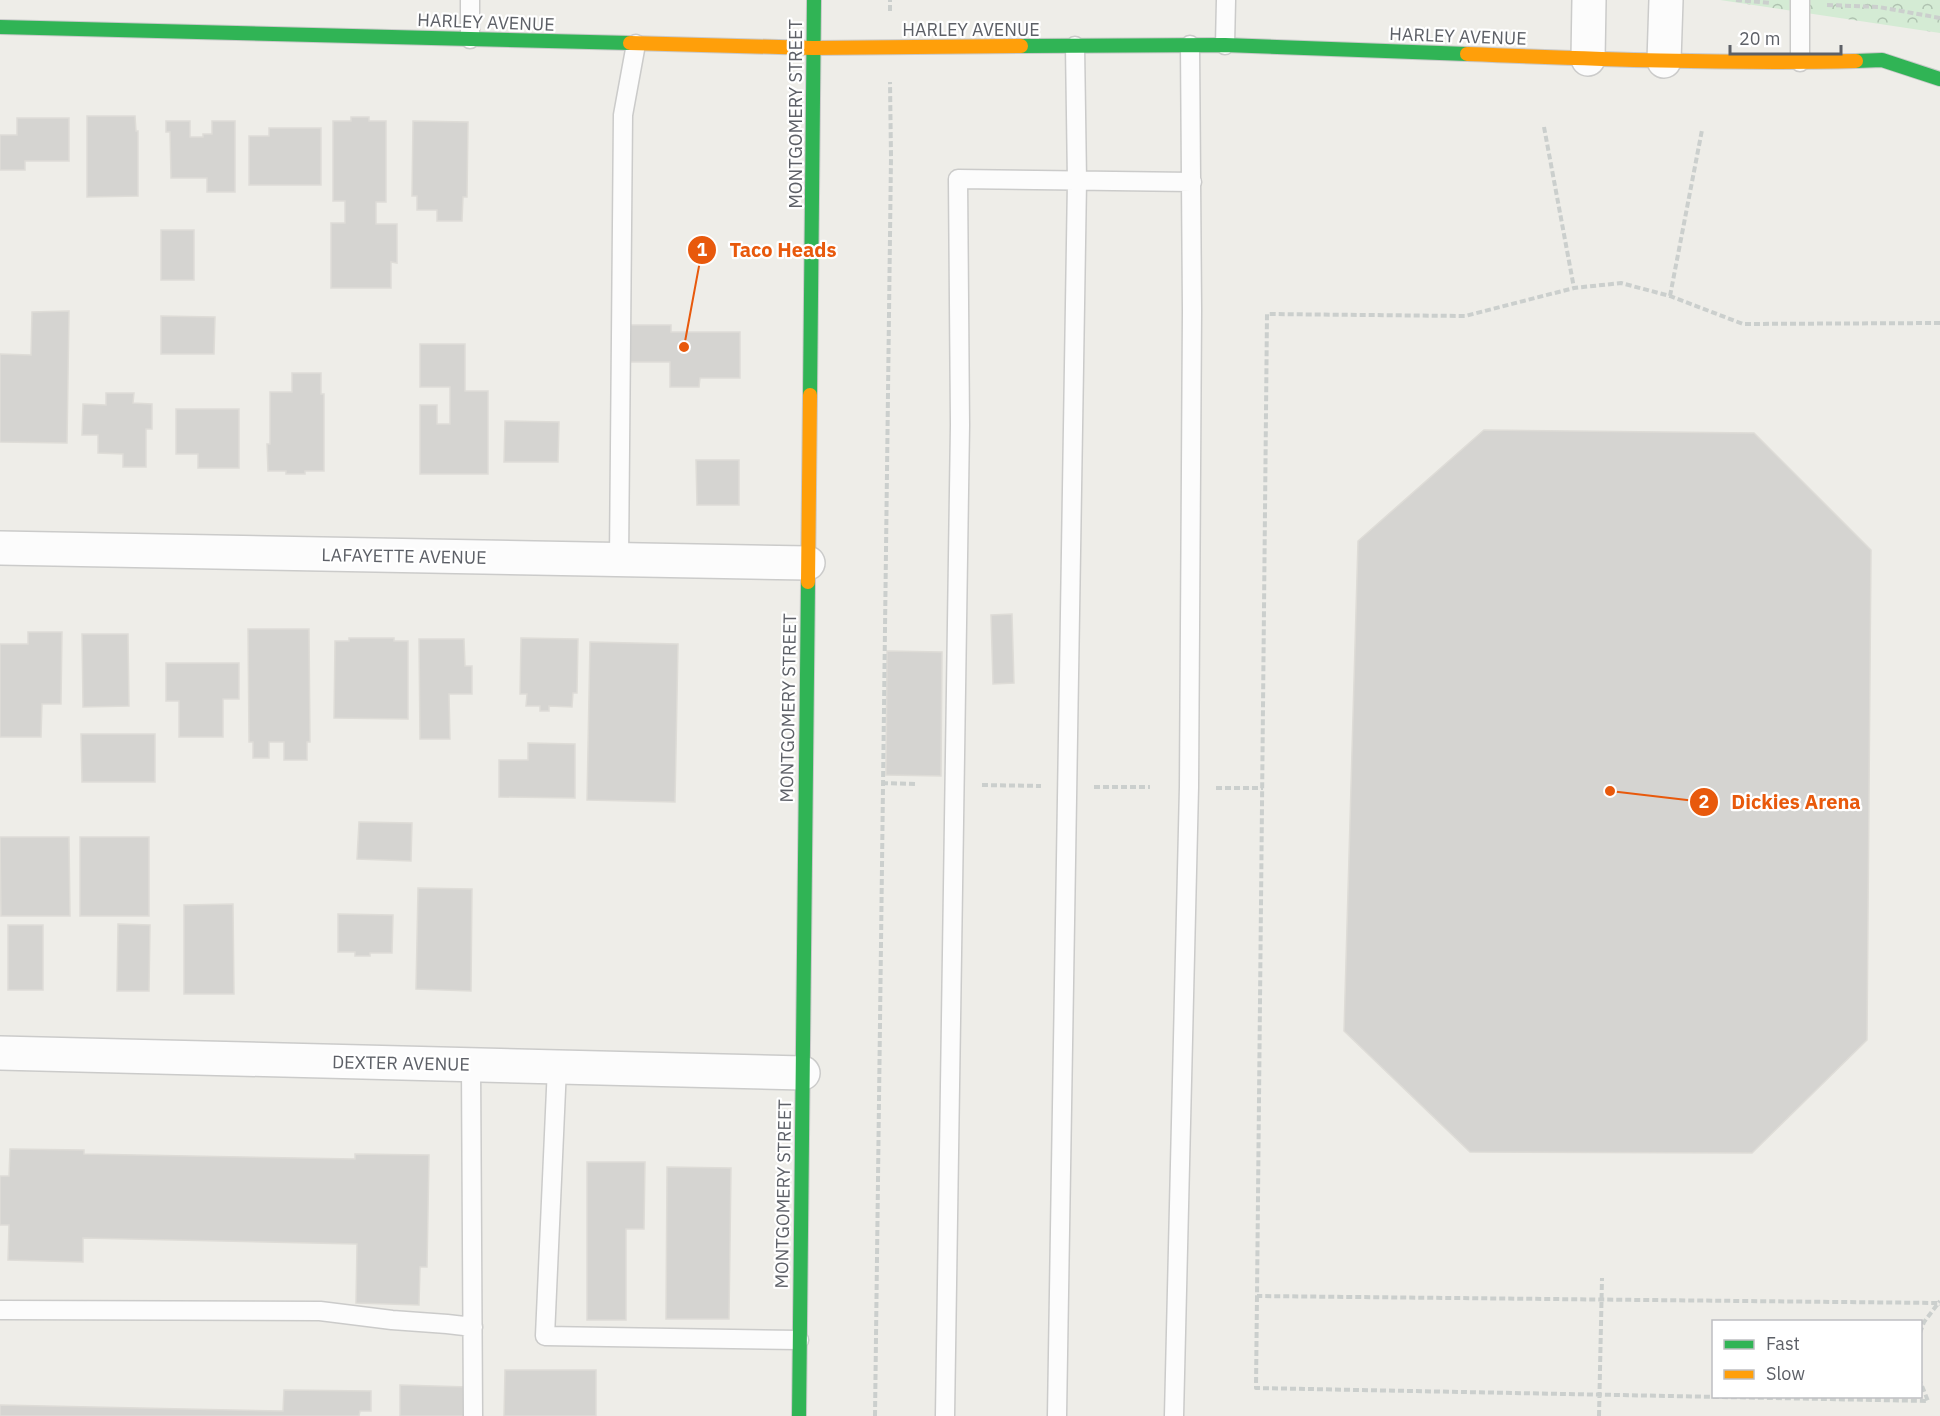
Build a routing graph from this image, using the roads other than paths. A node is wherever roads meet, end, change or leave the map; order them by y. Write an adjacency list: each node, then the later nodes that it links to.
1 (470, 0): 8 (lane)
2 (814, 0): 13 (street, MONTGOMERY STREET)
3 (1226, 0): 11 (lane)
4 (1589, 0): 14 (street)
5 (1666, 0): 15 (street)
6 (1800, 2): 16 (lane)
7 (0, 27): 8 (street, HARLEY AVENUE)
8 (470, 39): 9 (street, HARLEY AVENUE)
9 (636, 44): 13 (street, HARLEY AVENUE); 21 (lane)
10 (1190, 45): 11 (street, HARLEY AVENUE); 12 (street, HARLEY AVENUE); 19 (lane)
11 (1225, 45): 14 (street, HARLEY AVENUE)
12 (1074, 46): 13 (street, HARLEY AVENUE); 18 (lane)
13 (813, 48): 22 (street, MONTGOMERY STREET)
14 (1588, 59): 15 (street, HARLEY AVENUE)
15 (1664, 61): 16 (street, HARLEY AVENUE)
16 (1800, 62): 17 (street, HARLEY AVENUE)
17 (1940, 79)
18 (1077, 181): 19 (lane); 32 (lane); 33 (lane)
19 (1192, 182): 34 (lane)
20 (0, 548): 21 (street, LAFAYETTE AVENUE)
21 (619, 560): 22 (street, LAFAYETTE AVENUE)
22 (808, 563): 26 (street, MONTGOMERY STREET)
23 (0, 1053): 24 (street, DEXTER AVENUE)
24 (471, 1065): 25 (street, DEXTER AVENUE); 28 (lane)
25 (557, 1067): 26 (street, DEXTER AVENUE); 29 (lane)
26 (802, 1073): 29 (street, MONTGOMERY STREET)
27 (0, 1310): 28 (lane)
28 (473, 1327): 30 (lane)
29 (799, 1340): 31 (street, MONTGOMERY STREET)
30 (473, 1416)
31 (799, 1416)
32 (945, 1416)
33 (1057, 1416)
34 (1174, 1416)

